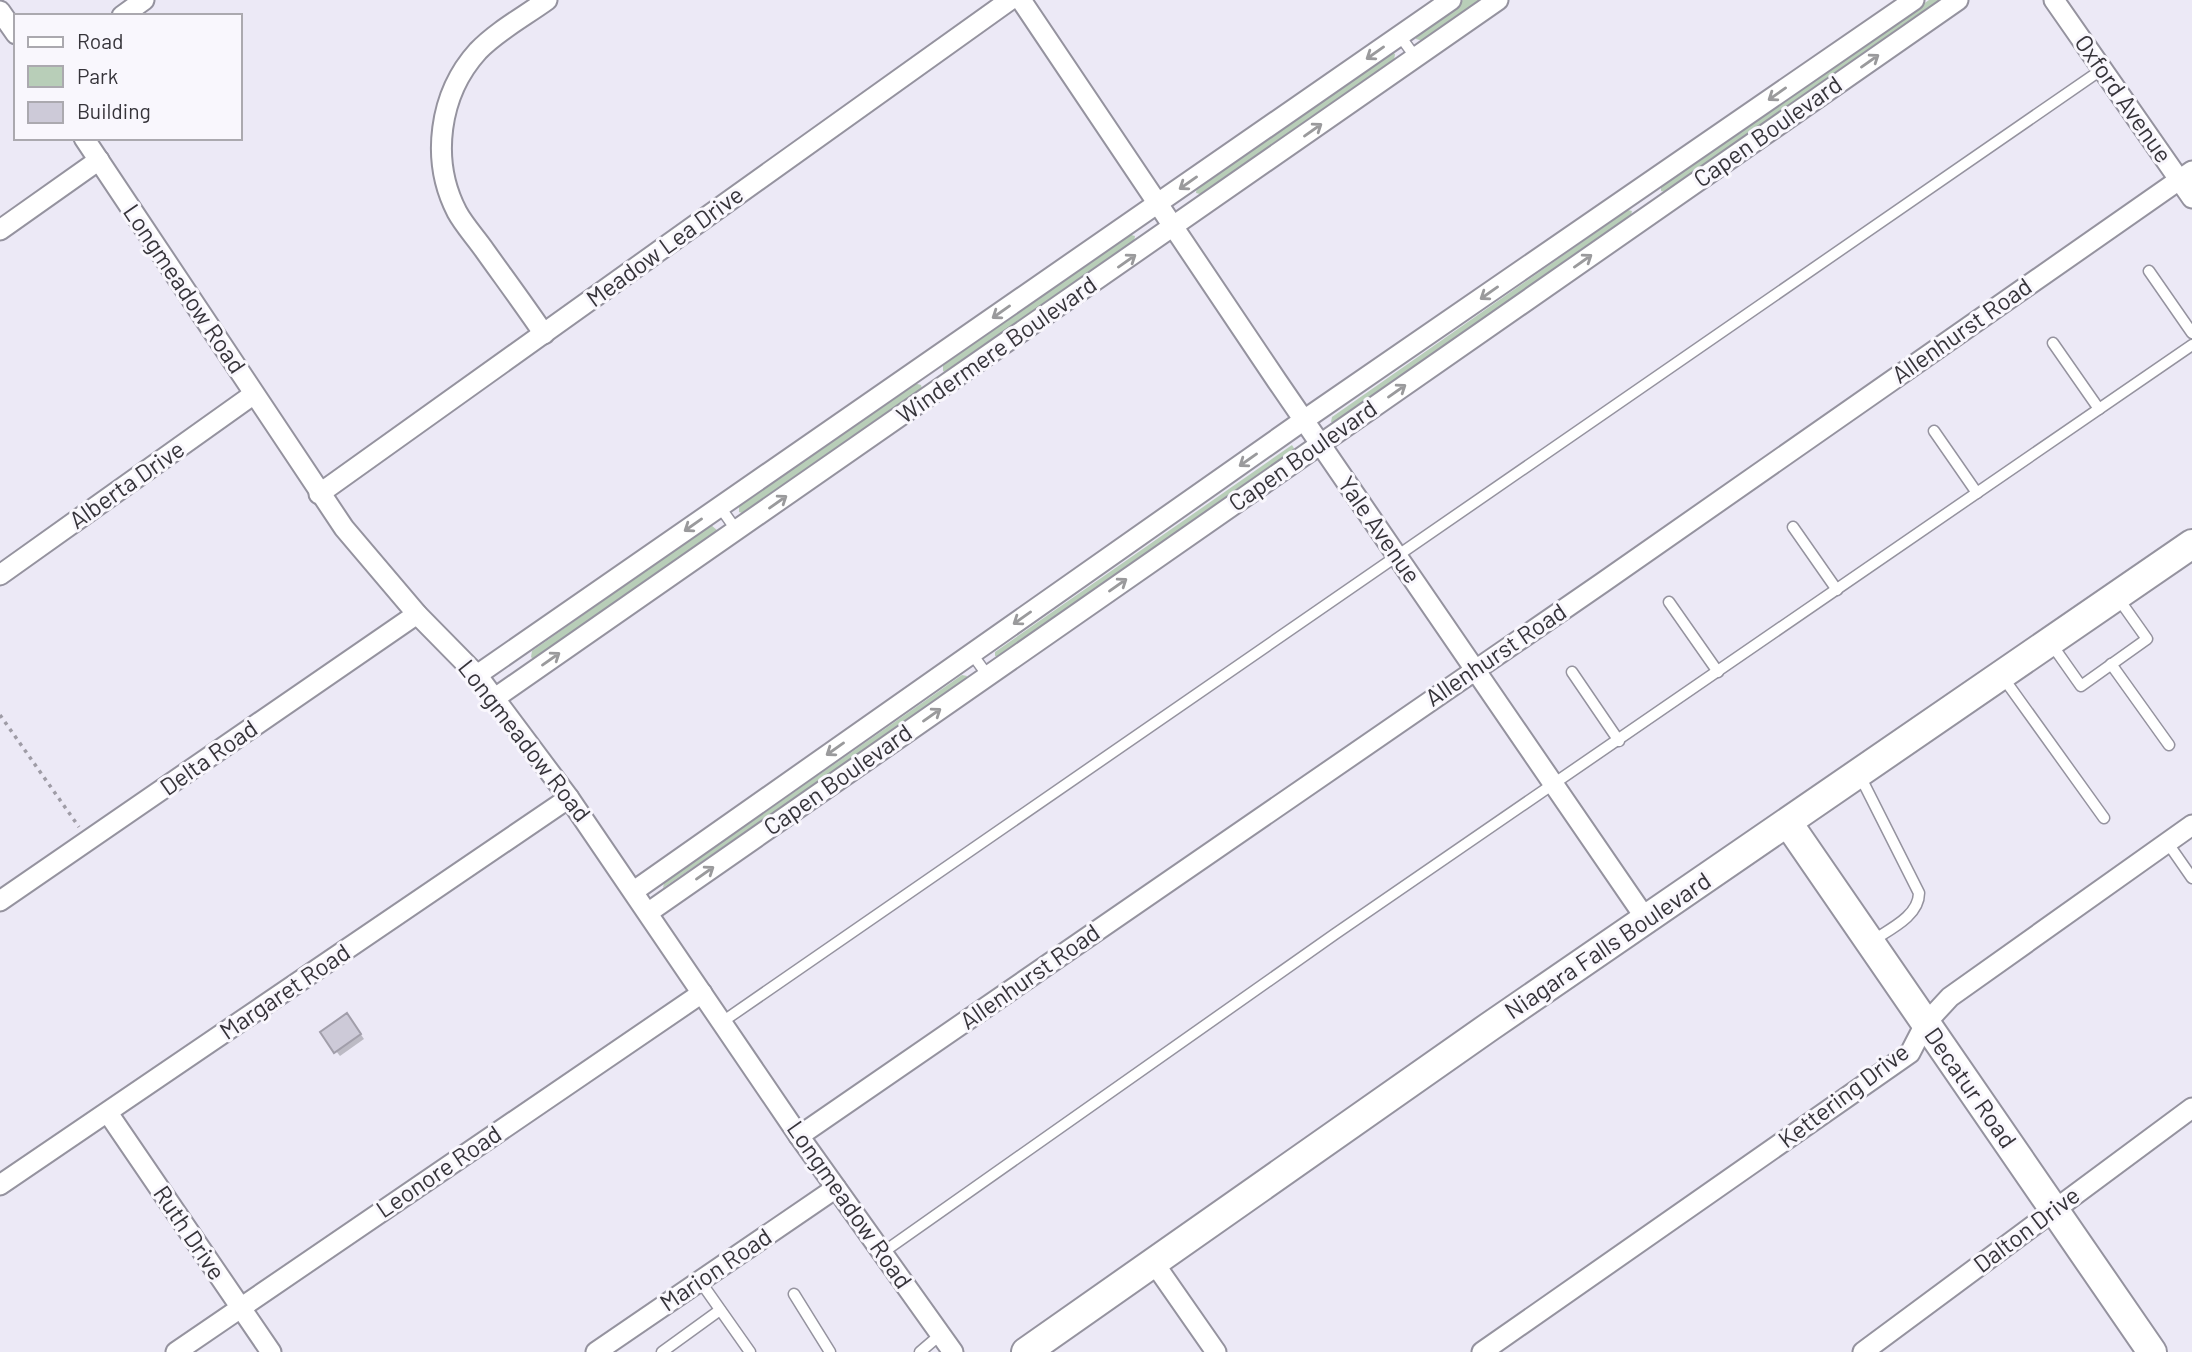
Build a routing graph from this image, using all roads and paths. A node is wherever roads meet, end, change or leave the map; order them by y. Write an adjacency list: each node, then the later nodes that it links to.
1 (144, 0): 11 (street)
2 (547, 0): 27 (street)
3 (1010, 0): 27 (street, Meadow Lea Drive)
4 (1021, 0): 21 (street, Yale Avenue)
5 (1451, 0): 13 (street, Windermere Boulevard)
6 (1499, 0): 14 (street, Windermere Boulevard)
7 (1914, 0): 19 (street, Capen Boulevard, one-way to 19)
8 (1958, 0): 22 (street, Capen Boulevard, one-way to 8)
9 (2054, 0): 15 (street, Oxford Avenue)
10 (0, 10): 12 (street)
11 (125, 14)
12 (14, 31)
13 (1399, 36): 14 (lane); 21 (street, Windermere Boulevard, one-way to 21)
14 (1416, 58): 23 (street, Windermere Boulevard, one-way to 14)
15 (2101, 70): 18 (street, Oxford Avenue); 42 (lane)
16 (85, 140): 17 (street, Longmeadow Road)
17 (99, 160): 24 (street); 31 (street, Longmeadow Road)
18 (2186, 175): 20 (street, Oxford Avenue); 51 (street, Allenhurst Road)
19 (1637, 190): 22 (lane); 33 (street, Capen Boulevard, one-way to 33)
20 (2192, 198)
21 (1158, 204): 23 (street, Yale Avenue); 30 (street, Windermere Boulevard, one-way to 30)
22 (1652, 213): 35 (street, Capen Boulevard, one-way to 22)
23 (1175, 228): 30 (street, Windermere Boulevard, one-way to 23); 33 (street, Yale Avenue)
24 (0, 230)
25 (2149, 271): 26 (lane)
26 (2192, 333)
27 (544, 334): 37 (street, Meadow Lea Drive)
28 (2053, 343): 32 (lane)
29 (2192, 345): 32 (lane)
30 (933, 377): 38 (street, Windermere Boulevard); 40 (street, Windermere Boulevard, one-way to 30)
31 (254, 394): 37 (street, Longmeadow Road); 43 (street, Alberta Drive)
32 (2099, 409): 36 (lane)
33 (1304, 420): 35 (street, Yale Avenue); 49 (street, Capen Boulevard, one-way to 49)
34 (1934, 431): 36 (lane)
35 (1320, 444): 42 (street, Yale Avenue); 56 (street, Capen Boulevard, one-way to 35)
36 (1977, 493): 44 (lane)
37 (319, 494): 47 (street, Longmeadow Road)
38 (720, 507): 40 (lane); 54 (street, Windermere Boulevard, one-way to 54)
39 (1793, 527): 44 (lane)
40 (737, 531): 57 (street, Windermere Boulevard, one-way to 40)
41 (2192, 544): 45 (main road, Niagara Falls Boulevard)
42 (1397, 556): 51 (street, Yale Avenue); 76 (lane)
43 (0, 575)
44 (1837, 590): 53 (lane)
45 (2116, 596): 48 (main road, Niagara Falls Boulevard); 50 (lane)
46 (1669, 602): 53 (lane)
47 (418, 614): 54 (street, Longmeadow Road); 71 (street, Delta Road)
48 (2050, 642): 50 (lane); 55 (main road, Niagara Falls Boulevard)
49 (971, 654): 56 (lane); 70 (street, Capen Boulevard, one-way to 70)
50 (2112, 664): 60 (lane)
51 (1476, 669): 62 (street, Yale Avenue); 80 (street, Allenhurst Road)
52 (1572, 672): 59 (lane)
53 (1718, 673): 59 (lane)
54 (477, 675): 57 (street, Longmeadow Road)
55 (2002, 675): 61 (main road, Niagara Falls Boulevard); 64 (lane)
56 (988, 676): 72 (street, Capen Boulevard, one-way to 56)
57 (495, 698): 63 (street, Longmeadow Road)
58 (0, 715): 67 (path)
59 (1619, 741): 62 (lane)
60 (2169, 745)
61 (1859, 774): 65 (main road, Niagara Falls Boulevard); 74 (lane)
62 (1555, 785): 73 (street, Yale Avenue); 84 (lane)
63 (569, 798): 70 (street, Longmeadow Road); 79 (street, Margaret Road)
64 (2104, 818)
65 (1788, 823): 73 (main road, Niagara Falls Boulevard); 74 (main road, Decatur Road)
66 (2192, 825): 68 (street, Kettering Drive)
67 (82, 831)
68 (2167, 842): 69 (lane); 77 (street, Kettering Drive)
69 (2192, 878)
70 (634, 891): 72 (street, Longmeadow Road)
71 (0, 901)
72 (649, 912): 75 (street, Longmeadow Road)
73 (1646, 919): 85 (main road, Niagara Falls Boulevard)
74 (1869, 944): 77 (main road, Decatur Road)
75 (702, 993): 76 (street, Longmeadow Road); 88 (street, Leonore Road)
76 (722, 1022): 80 (street, Longmeadow Road)
77 (1925, 1024): 83 (main road, Decatur Road); 101 (street, Kettering Drive)
78 (2192, 1108): 83 (street, Dalton Drive)
79 (108, 1113): 81 (street, Margaret Road); 88 (street, Ruth Drive)
80 (799, 1136): 82 (street, Longmeadow Road)
81 (0, 1185)
82 (836, 1188): 84 (street, Longmeadow Road); 86 (street, Marion Road)
83 (2054, 1210): 102 (street, Dalton Drive); 103 (main road, Decatur Road)
84 (882, 1253): 90 (street, Longmeadow Road)
85 (1154, 1263): 99 (main road, Niagara Falls Boulevard); 100 (street)
86 (700, 1281): 89 (lane); 93 (street, Marion Road)
87 (794, 1294): 96 (lane)
88 (241, 1308): 91 (street, Leonore Road); 92 (street, Ruth Drive)
89 (720, 1310): 94 (lane); 95 (lane)
90 (941, 1334): 97 (lane); 98 (street, Longmeadow Road)
91 (176, 1352)
92 (271, 1352)
93 (596, 1352)
94 (662, 1352)
95 (750, 1352)
96 (830, 1352)
97 (920, 1352)
98 (953, 1352)
99 (1026, 1352)
100 (1216, 1352)
101 (1482, 1352)
102 (1863, 1352)
103 (2152, 1352)

